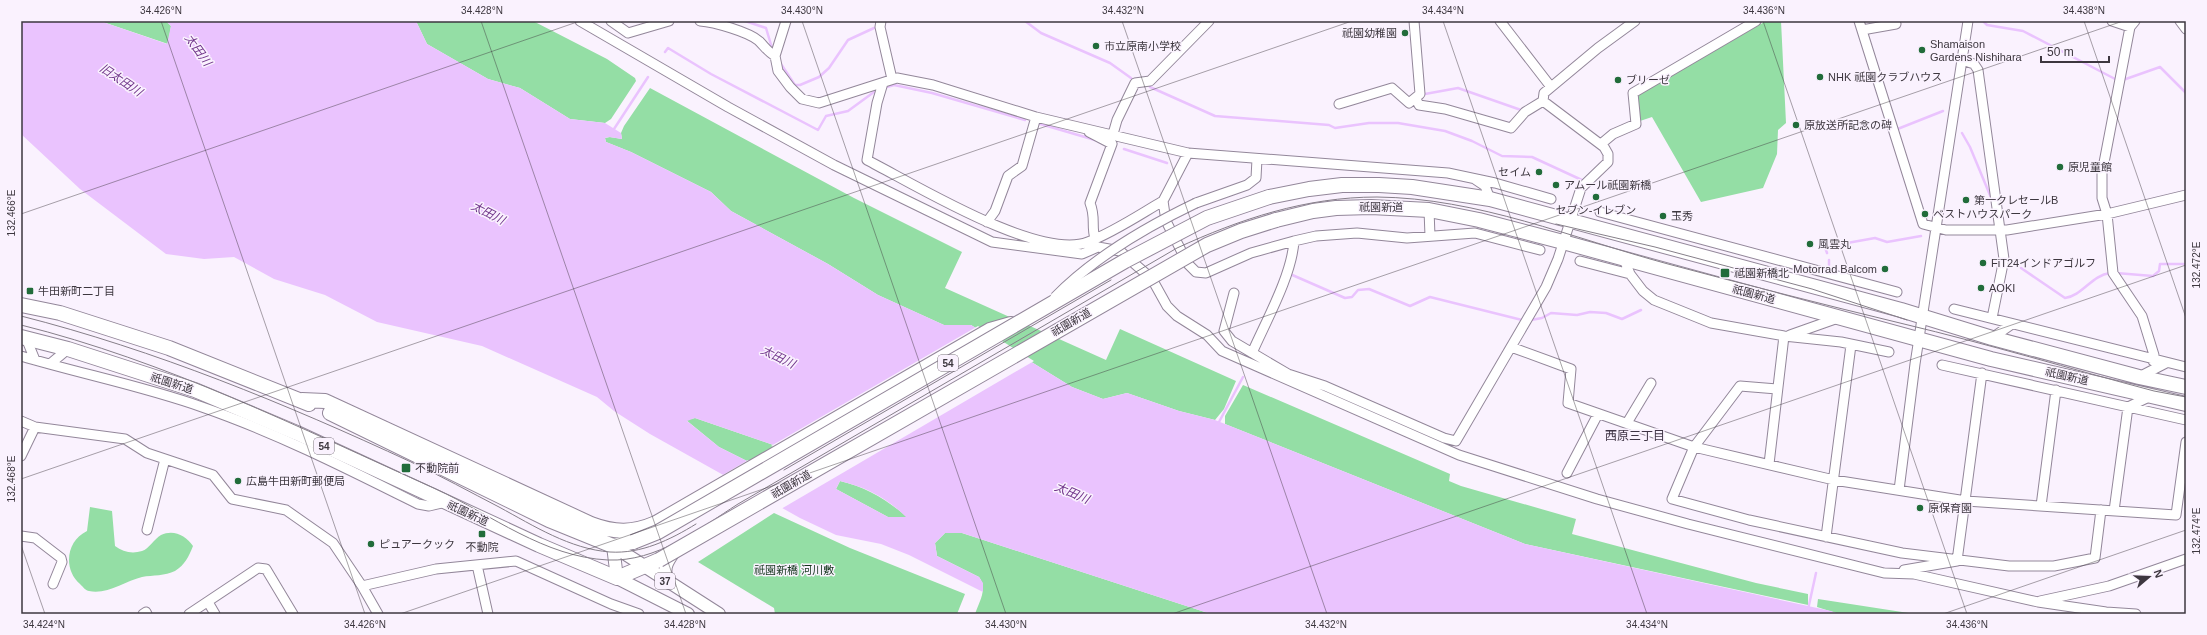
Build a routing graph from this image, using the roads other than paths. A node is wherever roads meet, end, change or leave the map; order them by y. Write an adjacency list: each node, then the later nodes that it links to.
1 (580, 21): 128 (street)
2 (611, 21): 3 (street)
3 (667, 21)
4 (700, 21): 5 (street)
5 (707, 21): 21 (street)
6 (786, 21): 21 (street)
7 (881, 21): 23 (street)
8 (1210, 21): 31 (street)
9 (1414, 21): 26 (street)
10 (1500, 21): 25 (street)
11 (1635, 21): 25 (street)
12 (1756, 21): 32 (street)
13 (1859, 21): 19 (street)
14 (1968, 21): 22 (street)
15 (2112, 21): 18 (street)
16 (2180, 21): 20 (street)
17 (1896, 24): 19 (street)
18 (2132, 24): 42 (street)
19 (1862, 30): 46 (street)
20 (2186, 30)
21 (775, 56): 24 (street)
22 (1962, 60): 46 (street); 47 (street)
23 (892, 79): 24 (street); 29 (street)
24 (883, 83): 44 (street)
25 (1551, 87): 27 (street)
26 (1416, 99): 27 (street); 28 (street)
27 (1543, 101): 32 (street)
28 (1339, 104)
29 (1036, 116): 30 (street); 44 (street)
30 (1090, 129): 31 (street); 49 (street)
31 (1113, 134): 33 (street)
32 (1601, 144): 43 (street)
33 (1188, 153): 34 (street); 39 (street)
34 (1257, 159): 35 (street); 62 (street, bridge)
35 (1473, 178): 37 (street); 38 (street)
36 (2186, 195): 42 (street)
37 (1490, 199): 43 (highway, 祇園新道 / 54); 62 (highway, 祇園新道 / 54, bridge)
38 (1551, 199)
39 (1163, 201): 49 (street); 51 (street)
40 (1429, 210): 48 (street); 52 (highway, 祇園新道 / 54); 125 (highway, 祇園新道 / 54, bridge)
41 (1600, 212): 45 (street)
42 (2107, 214): 47 (street); 81 (street)
43 (1569, 221): 50 (highway, 祇園新道 / 54); 52 (street)
44 (988, 222): 49 (street)
45 (1651, 226): 50 (street); 56 (street)
46 (1936, 227): 47 (street); 65 (street)
47 (2002, 230): 66 (street)
48 (1430, 236): 51 (street); 53 (street)
49 (1096, 238)
50 (1630, 238): 60 (highway, 祇園新道 / 54)
51 (1294, 241): 77 (street)
52 (1563, 242): 54 (highway, 祇園新道 / 54); 74 (street)
53 (1540, 250)
54 (1624, 259): 57 (street); 64 (highway, 祇園新道 / 54)
55 (1580, 261): 57 (street)
56 (1824, 273): 58 (street); 60 (street)
57 (1630, 274): 69 (street)
58 (1897, 292)
59 (1234, 293): 77 (street)
60 (1834, 293): 65 (highway, 祇園新道 / 54)
61 (21, 305): 95 (highway, 祇園新道 / 54)
62 (1046, 307): 67 (highway, 祇園新道 / 54, bridge)
63 (1954, 309): 66 (street)
64 (1841, 317): 69 (street); 72 (highway, 祇園新道 / 54)
65 (1922, 318): 71 (highway, 祇園新道 / 54); 72 (street)
66 (1992, 318): 68 (street)
67 (1019, 322): 95 (highway, 祇園新道 / 54, bridge); 122 (highway, 祇園新道 / 54, bridge)
68 (2012, 324): 71 (street); 81 (street)
69 (1786, 336): 73 (street); 91 (street)
70 (23, 337): 75 (highway, 祇園新道 / 54); 80 (street)
71 (1992, 338): 88 (highway, 祇園新道 / 54)
72 (1919, 339): 79 (highway, 祇園新道 / 54); 112 (street)
73 (1851, 344): 76 (street); 111 (street)
74 (1511, 347): 77 (street); 99 (street)
75 (68, 349): 83 (street); 92 (highway, 祇園新道 / 54)
76 (1889, 352)
77 (1252, 353)
78 (21, 356): 80 (street)
79 (1991, 359): 87 (street); 94 (highway, 祇園新道 / 54)
80 (35, 360): 83 (street)
81 (2154, 361): 82 (street)
82 (2166, 363): 85 (street); 88 (street)
83 (50, 364): 96 (street)
84 (1942, 365): 86 (street)
85 (2186, 367)
86 (1982, 373): 87 (street); 113 (street)
87 (2000, 377): 93 (street)
88 (2139, 377): 90 (highway, 祇園新道 / 54)
89 (1651, 383): 102 (street)
90 (2186, 387)
91 (1777, 389): 105 (street); 109 (street)
92 (195, 390): 96 (street); 106 (highway, 祇園新道 / 54)
93 (2056, 390): 98 (street); 114 (street)
94 (2151, 396): 97 (highway, 祇園新道 / 54); 98 (street)
95 (302, 400): 122 (highway, 祇園新道 / 54)
96 (185, 401): 106 (street)
97 (2186, 404)
98 (2128, 407): 100 (street); 116 (street)
99 (1598, 414): 102 (street); 110 (street)
100 (2186, 420)
101 (21, 422): 103 (street)
102 (1627, 423): 105 (street)
103 (35, 427): 107 (street); 108 (street)
104 (2186, 442): 117 (street)
105 (1694, 447): 109 (street); 121 (street)
106 (319, 450): 129 (highway, 祇園新道 / 54)
107 (21, 456)
108 (165, 459): 119 (street); 132 (street)
109 (1769, 464): 111 (street)
110 (1568, 472)
111 (1834, 480): 112 (street); 121 (street)
112 (1899, 490): 113 (street)
113 (1966, 501): 114 (street); 124 (street)
114 (2041, 506): 115 (street)
115 (2100, 510): 116 (street); 124 (street)
116 (2114, 511): 117 (street)
117 (2176, 515): 118 (street)
118 (2186, 516)
119 (147, 530)
120 (21, 536): 131 (street)
121 (1826, 537): 124 (street)
122 (613, 546): 127 (main road, 37); 129 (main road)
123 (2186, 559): 134 (street)
124 (1957, 560): 128 (street)
125 (662, 562): 127 (highway, 祇園新道 / 54); 130 (main road)
126 (477, 565): 132 (street); 141 (street); 142 (street)
127 (644, 568): 129 (highway, 祇園新道 / 54); 130 (main road, 37)
128 (1884, 574): 134 (street)
129 (617, 578): 143 (main road, 37)
130 (669, 583): 144 (main road, 37)
131 (53, 584)
132 (362, 586): 140 (street)
133 (208, 602): 137 (street); 138 (street); 139 (street)
134 (2038, 602): 145 (street)
135 (143, 614): 136 (street)
136 (147, 614)
137 (189, 614)
138 (215, 614)
139 (293, 614)
140 (378, 614)
141 (488, 614)
142 (639, 614)
143 (688, 614)
144 (719, 614)
145 (2136, 614)

